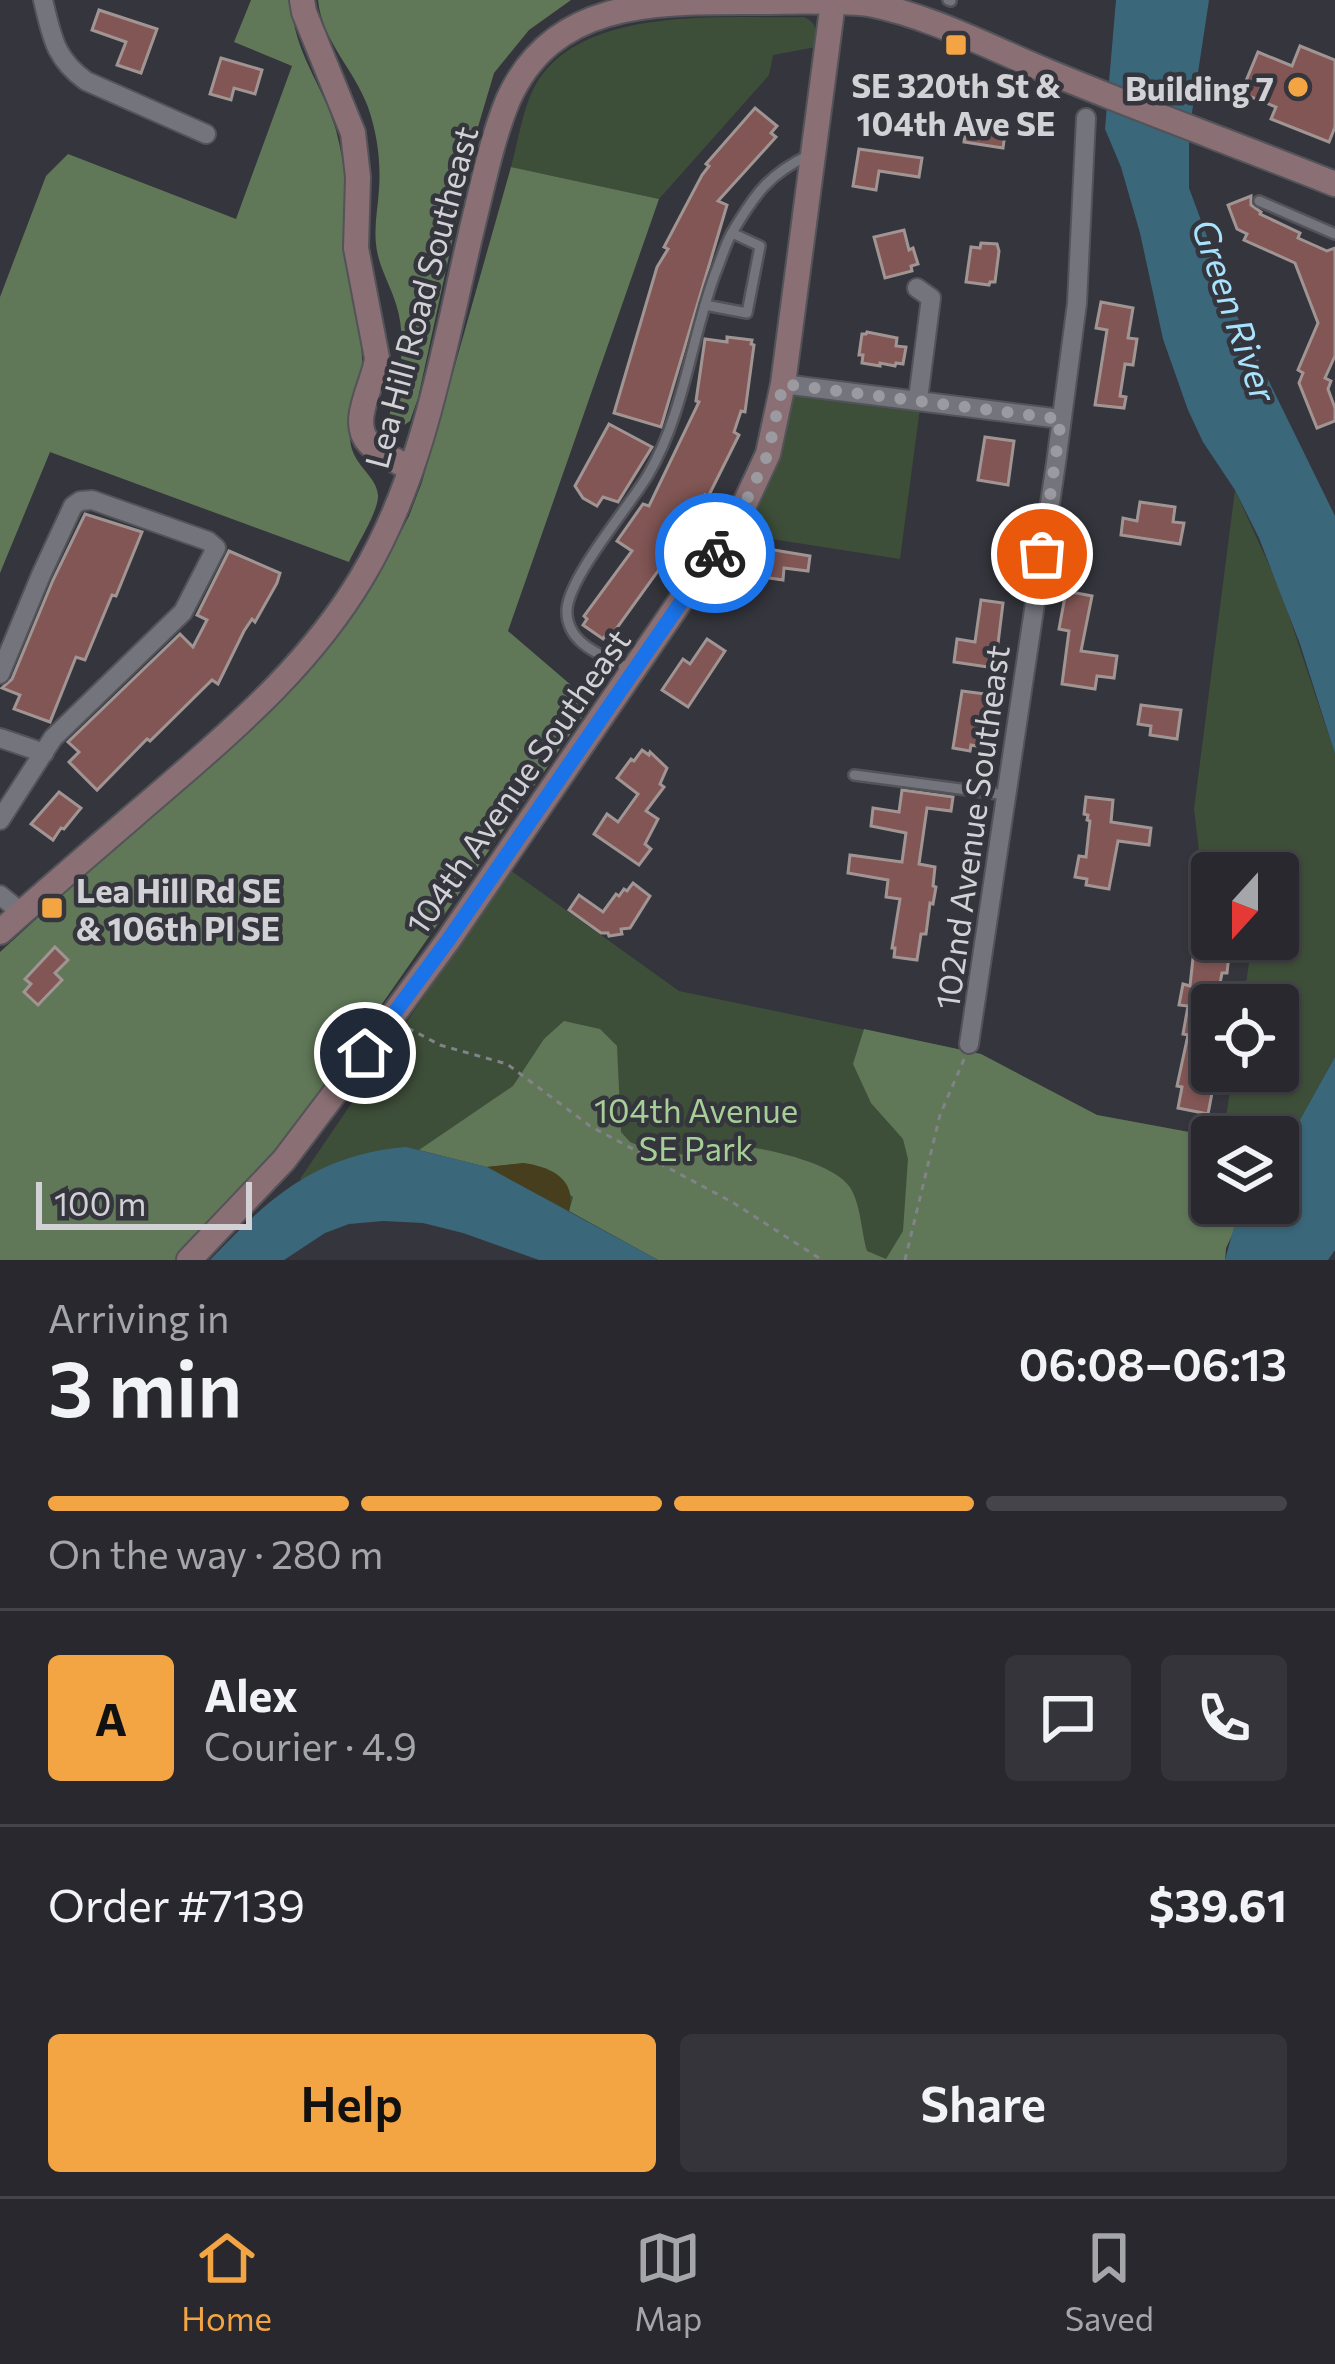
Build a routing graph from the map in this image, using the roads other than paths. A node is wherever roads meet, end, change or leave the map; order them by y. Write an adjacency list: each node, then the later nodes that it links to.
1 (43, 0): 5 (street)
2 (302, 0): 16 (street)
3 (834, 1): 6 (street, 104th Avenue Southeast); 7 (street, Lea Hill Road Southeast); 16 (street, Lea Hill Road Southeast)
4 (1086, 118): 15 (street, 102nd Avenue Southeast)
5 (206, 134)
6 (814, 153): 9 (lane); 13 (street, 104th Avenue Southeast)
7 (1335, 184)
8 (1258, 201): 10 (lane)
9 (732, 233): 12 (lane); 12 (lane)
10 (1335, 234)
11 (917, 288): 14 (street)
12 (705, 305): 17 (lane)
13 (783, 384): 14 (street); 17 (street, 104th Avenue Southeast)
14 (918, 399): 15 (street)
15 (1061, 419): 22 (street, 102nd Avenue Southeast)
16 (411, 469): 25 (street, Lea Hill Road Southeast)
17 (634, 671): 28 (street, 104th Avenue Southeast)
18 (0, 674): 20 (street)
19 (0, 738): 20 (street)
20 (44, 752): 23 (street)
21 (854, 775): 22 (lane)
22 (1006, 795): 27 (street, 102nd Avenue Southeast)
23 (0, 820)
24 (0, 895): 25 (street)
25 (22, 913): 26 (street, Lea Hill Road Southeast)
26 (0, 932)
27 (969, 1044)
28 (189, 1260)

